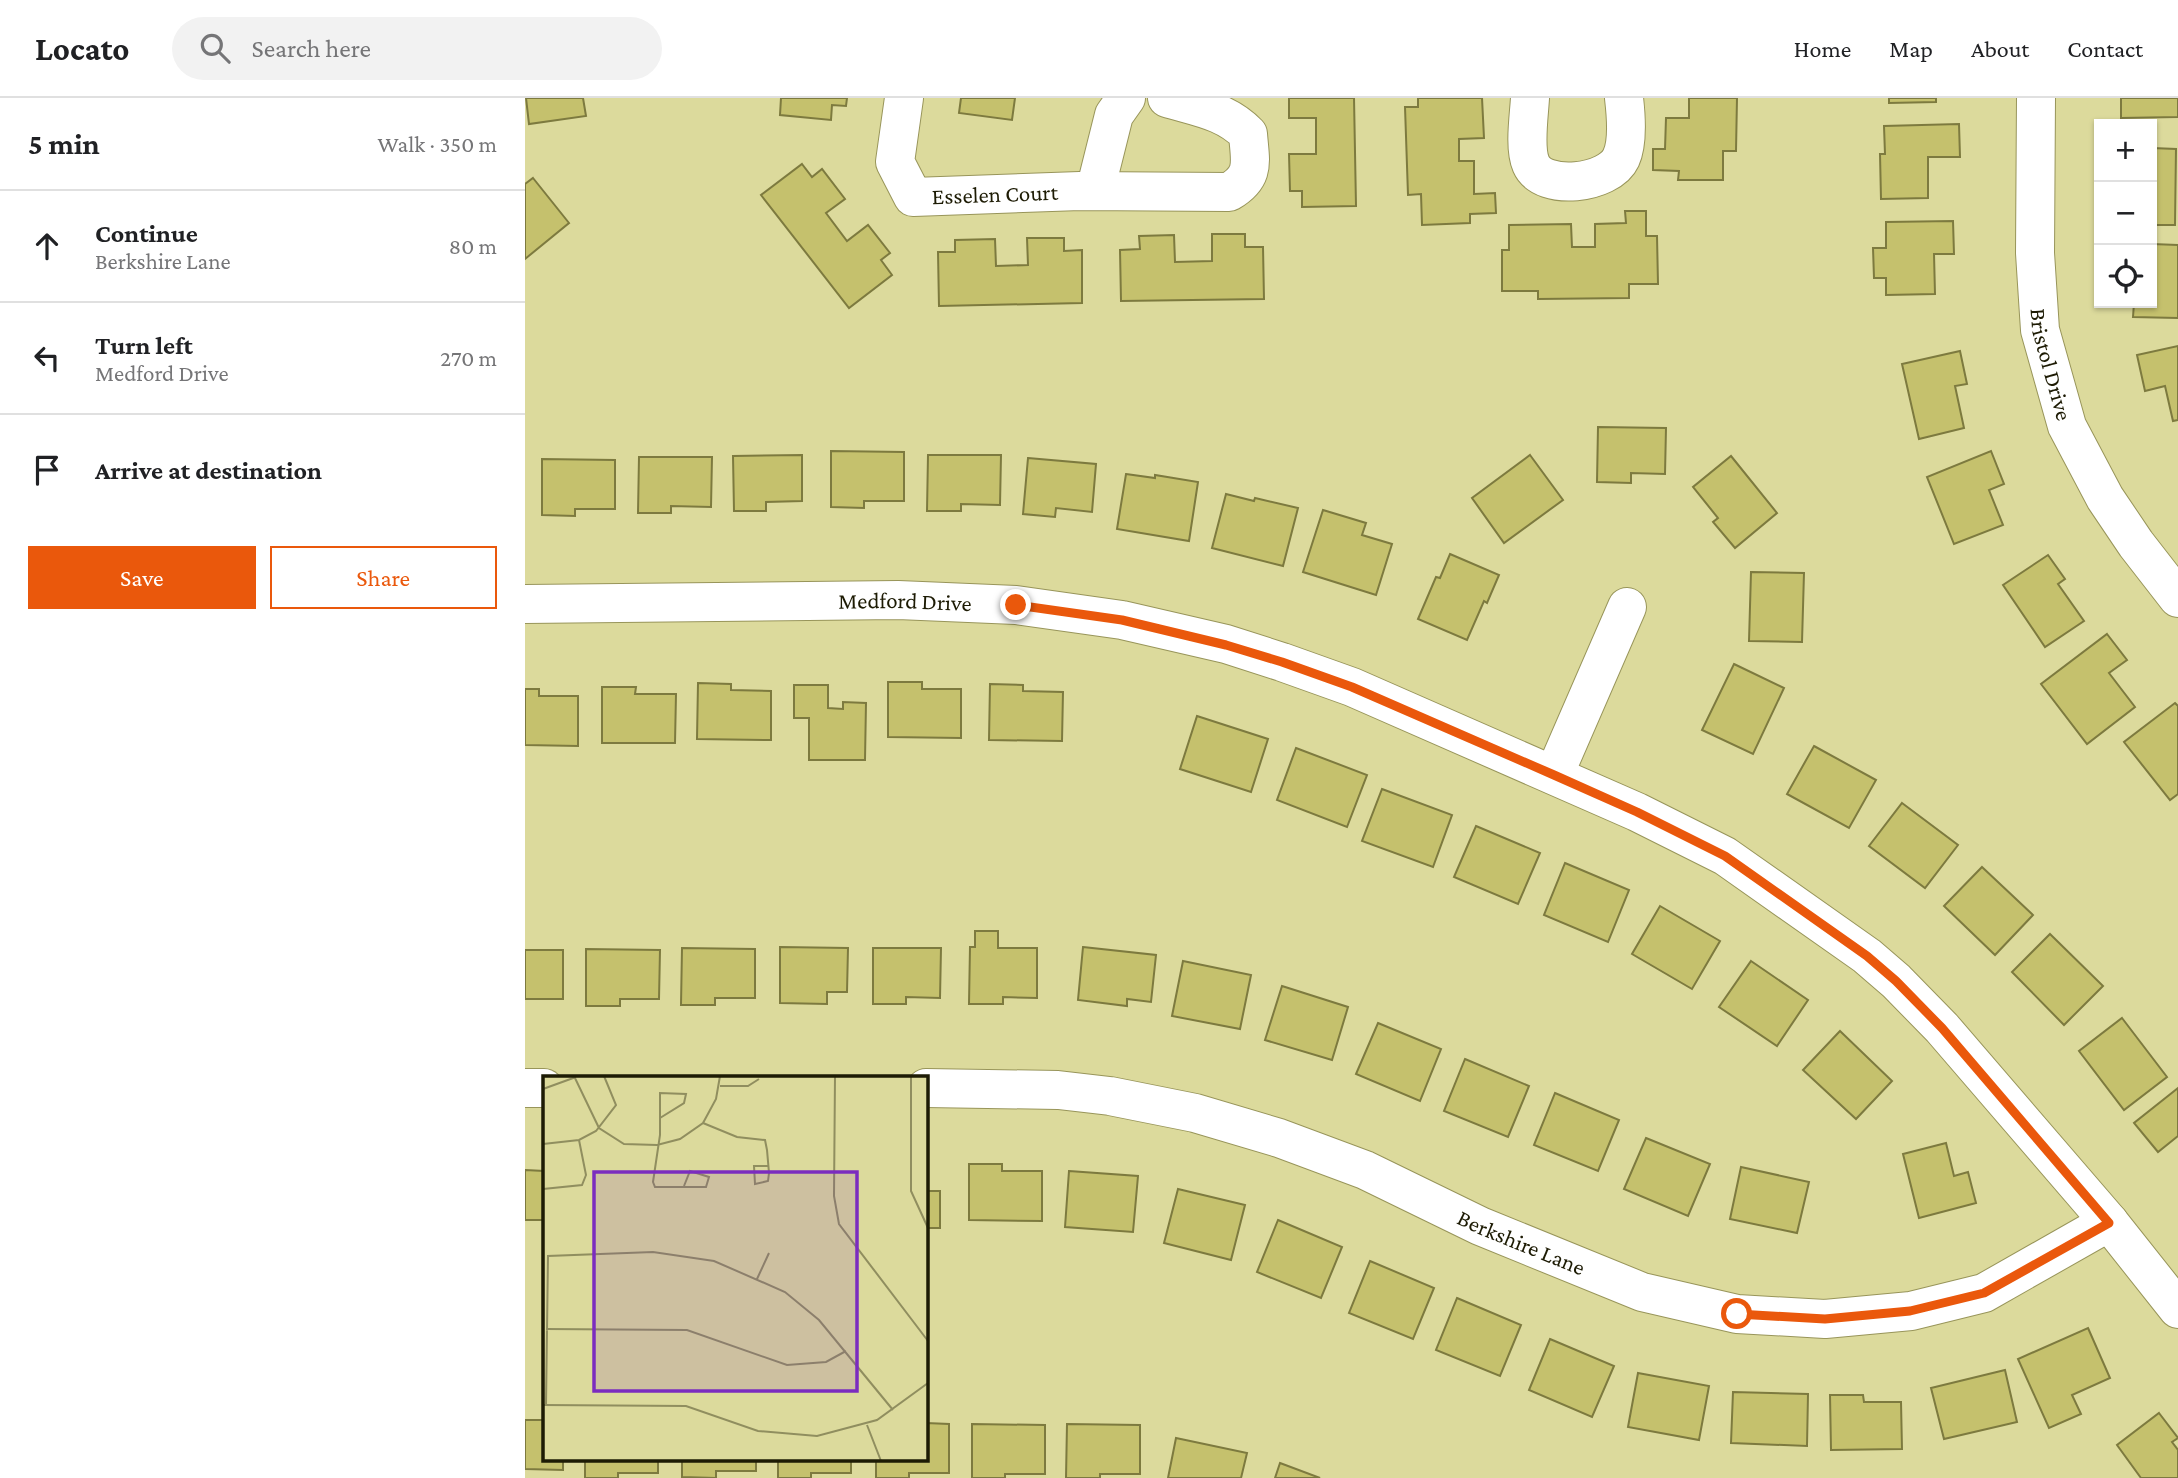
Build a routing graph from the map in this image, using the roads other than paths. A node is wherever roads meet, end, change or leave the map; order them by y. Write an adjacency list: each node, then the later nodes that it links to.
1 (904, 98): 7 (street, Esselen Court)
2 (1126, 98): 7 (street)
3 (1167, 98): 7 (street, Esselen Court)
4 (1529, 98): 5 (street)
5 (1624, 98)
6 (2036, 98): 8 (street, Bristol Drive)
7 (1095, 191)
8 (2178, 598)
9 (525, 604): 11 (street, Medford Drive)
10 (1627, 607): 11 (street)
11 (1554, 775): 15 (street, Medford Drive)
12 (525, 1088): 13 (street)
13 (543, 1088)
14 (927, 1088): 15 (street, Berkshire Lane)
15 (2109, 1223): 16 (street, Medford Drive)
16 (2178, 1309)

